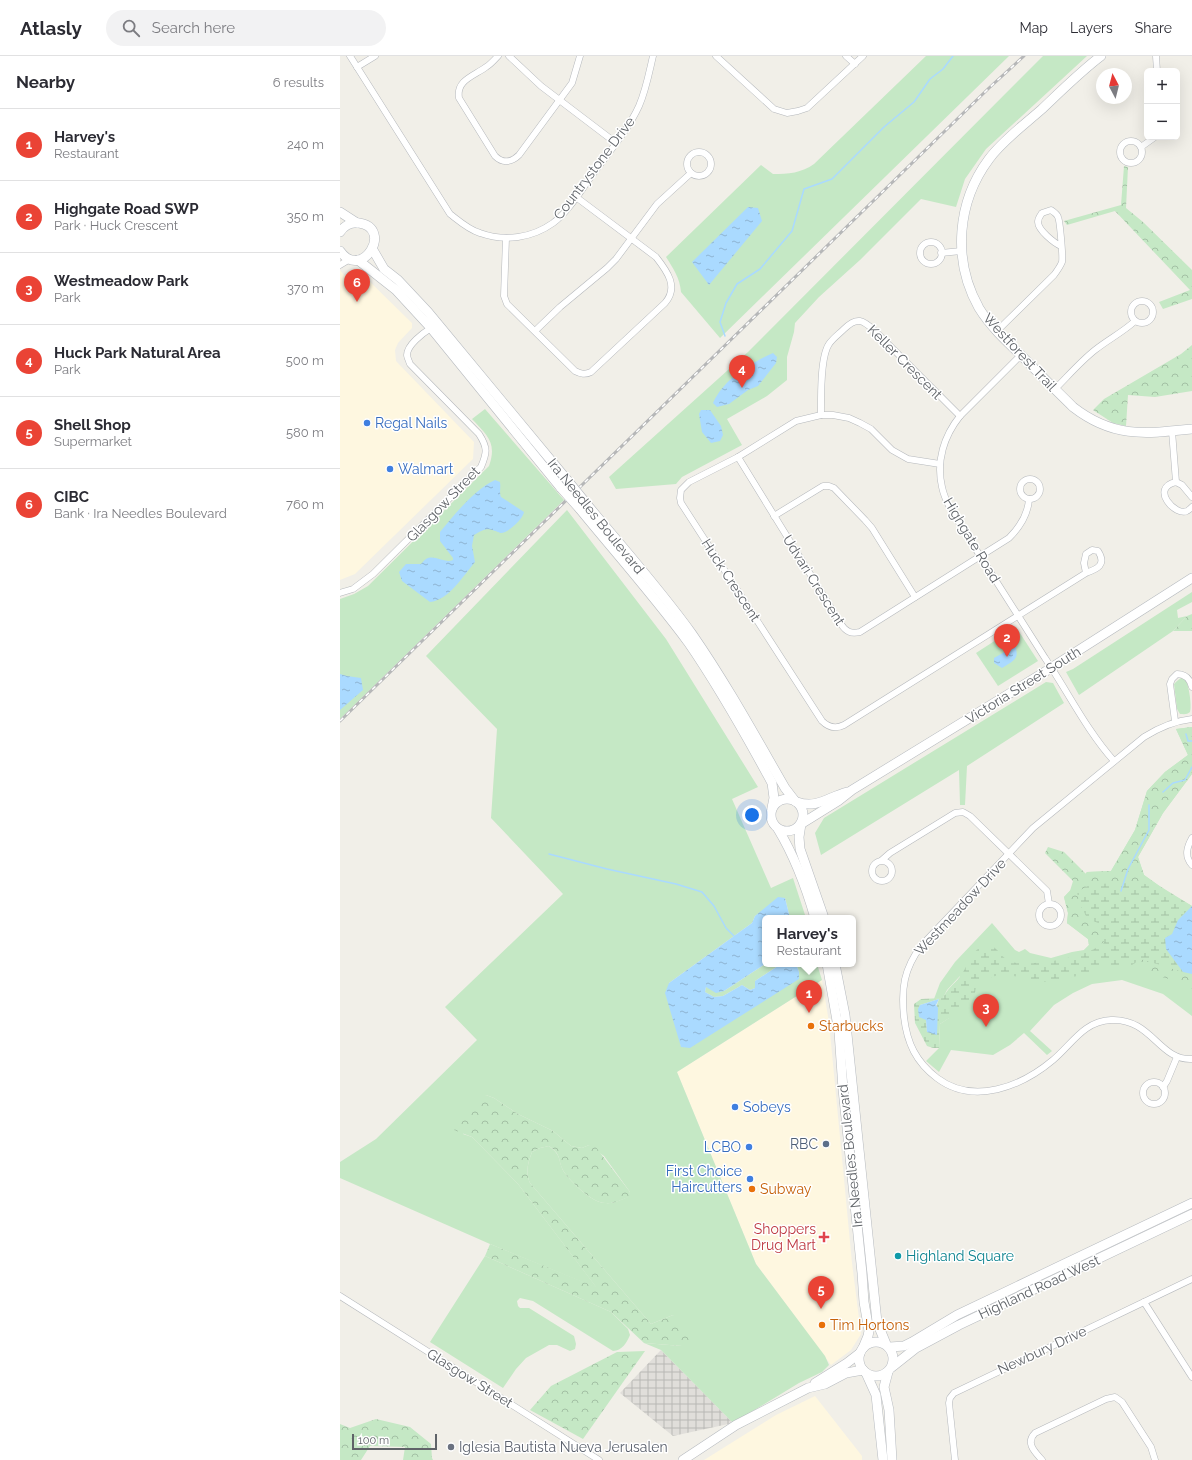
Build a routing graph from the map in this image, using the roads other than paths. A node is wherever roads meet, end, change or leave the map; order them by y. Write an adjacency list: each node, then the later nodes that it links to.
1 (350, 56): 13 (street, Countrystone Drive)
2 (375, 56): 13 (street)
3 (498, 56): 15 (street)
4 (509, 56): 15 (street)
5 (580, 56): 15 (street)
6 (653, 56): 17 (street, Countrystone Drive)
7 (716, 56): 12 (street)
8 (846, 56): 12 (street)
9 (863, 56): 12 (street)
10 (1101, 56): 28 (main road, Westforest Trail)
11 (1156, 56): 14 (street)
12 (855, 64)
13 (357, 67): 24 (street, Countrystone Drive)
14 (1157, 68)
15 (560, 100): 17 (street)
16 (1151, 140): 18 (street)
17 (616, 143): 20 (street, Countrystone Drive)
18 (1141, 147)
19 (691, 173): 25 (street)
20 (576, 197): 24 (street, Countrystone Drive); 25 (street)
21 (340, 212): 22 (main road)
22 (358, 223): 23 (main road); 27 (main road)
23 (340, 232)
24 (506, 238): 36 (street)
25 (632, 238): 36 (street); 36 (street)
26 (1061, 246): 26 (street); 35 (street)
27 (373, 250): 31 (main road); 46 (main road, Ira Needles Boulevard)
28 (961, 251): 30 (street); 35 (main road, Westforest Trail)
29 (340, 252): 31 (main road, Ira Needles Boulevard)
30 (941, 253)
31 (354, 260): 32 (street); 34 (main road, Ira Needles Boulevard)
32 (340, 265)
33 (1136, 321): 38 (street)
34 (431, 328): 46 (main road, Ira Needles Boulevard); 55 (street, Glasgow Street)
35 (997, 331): 37 (main road, Westforest Trail)
36 (535, 332)
37 (1021, 355): 38 (main road, Westforest Trail); 40 (street, Highgate Road)
38 (1055, 389): 42 (main road, Westforest Trail)
39 (821, 415): 40 (street, Keller Crescent); 43 (street, Huck Crescent); 44 (street, Huck Crescent)
40 (960, 416): 44 (street, Highgate Road)
41 (1192, 429): 42 (main road, Westforest Trail)
42 (1172, 431): 45 (street)
43 (738, 457): 51 (street, Udvari Crescent); 57 (street, Huck Crescent)
44 (940, 464): 52 (street, Highgate Road)
45 (1176, 482): 47 (street); 50 (street)
46 (565, 484): 49 (main road, Ira Needles Boulevard, bridge)
47 (1192, 497)
48 (1029, 499): 52 (street, Udvari Crescent)
49 (582, 505): 64 (main road, Ira Needles Boulevard); 65 (main road, Ira Needles Boulevard)
50 (1192, 507)
51 (774, 516): 56 (street); 56 (street, Udvari Crescent)
52 (980, 556): 56 (street, Udvari Crescent); 57 (street, Highgate Road)
53 (1086, 573): 57 (street)
54 (1192, 578): 58 (main road, Victoria Street South)
55 (340, 593)
56 (915, 597)
57 (1018, 616): 58 (street, Highgate Road)
58 (1052, 668): 62 (street, Highgate Road); 63 (main road, Victoria Street South)
59 (1192, 687): 61 (street)
60 (1192, 719): 61 (street, Westmeadow Drive)
61 (1175, 721): 62 (street, Westmeadow Drive)
62 (1114, 761): 69 (street, Westmeadow Drive)
63 (852, 790): 64 (main road, Victoria Street South); 66 (main road, Victoria Street South)
64 (796, 802): 65 (main road); 66 (main road)
65 (772, 808): 67 (main road)
66 (801, 824): 67 (main road); 74 (main road)
67 (778, 829): 73 (main road)
68 (1192, 838): 71 (street)
69 (1009, 853): 70 (street); 72 (street); 77 (street, Westmeadow Drive)
70 (882, 860)
71 (1192, 865)
72 (1049, 904)
73 (814, 915)
74 (823, 915)
75 (828, 967): 86 (main road, Ira Needles Boulevard)
76 (836, 967): 85 (main road, Ira Needles Boulevard)
77 (1177, 1058): 78 (street); 79 (street)
78 (1192, 1059)
79 (1163, 1087)
80 (1192, 1204): 85 (main road, Highland Road West)
81 (1192, 1214): 87 (main road, Highland Road West)
82 (1192, 1279): 84 (street, Newbury Drive)
83 (340, 1296): 91 (street, Glasgow Street)
84 (1144, 1302): 89 (street); 95 (street, Newbury Drive)
85 (888, 1346): 86 (main road); 87 (main road)
86 (861, 1350): 88 (main road); 90 (main road)
87 (890, 1370): 88 (main road); 94 (main road)
88 (865, 1372): 90 (main road); 93 (main road)
89 (1192, 1377)
90 (808, 1388): 92 (main road)
91 (599, 1460)
92 (682, 1460)
93 (883, 1460)
94 (892, 1460)
95 (954, 1460)
96 (1042, 1460): 97 (street)
97 (1155, 1460)

